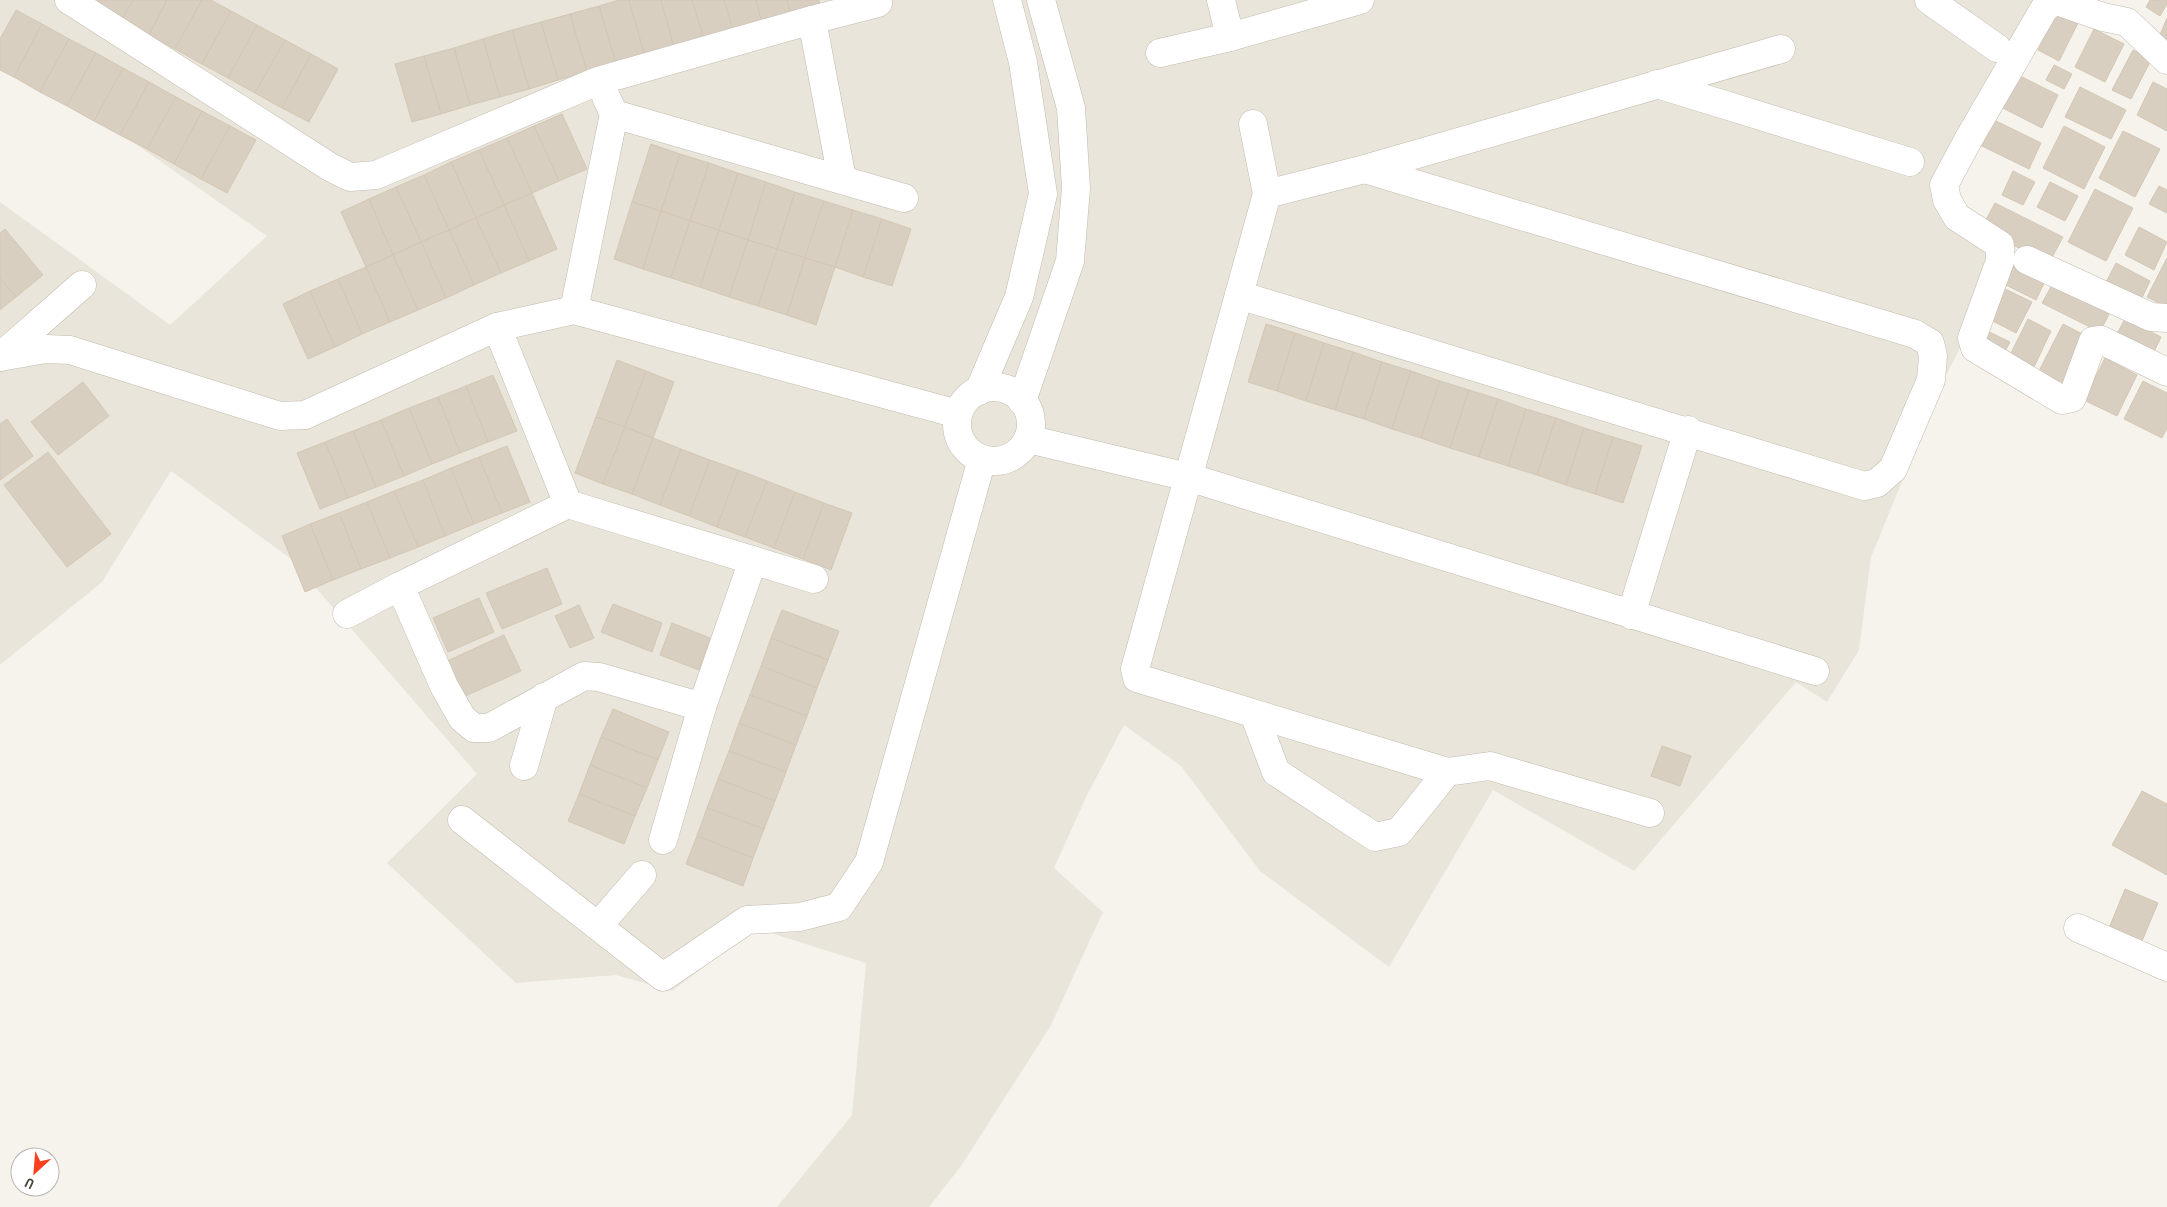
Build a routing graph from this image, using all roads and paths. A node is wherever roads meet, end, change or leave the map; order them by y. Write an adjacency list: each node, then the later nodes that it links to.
1 (69, 0): 14 (street)
2 (1007, 0): 19 (street)
3 (1041, 0): 18 (street)
4 (1221, 0): 9 (street)
5 (1360, 0): 9 (street)
6 (1929, 0): 10 (street)
7 (878, 3): 8 (street)
8 (812, 20): 14 (street); 22 (street)
9 (1230, 37): 12 (street)
10 (1997, 48)
11 (1782, 49): 15 (street)
12 (1160, 53)
13 (2167, 60): 32 (street)
14 (598, 81): 16 (street)
15 (1657, 84): 20 (street); 21 (street)
16 (614, 114): 22 (street); 28 (street)
17 (1253, 124): 23 (street)
18 (1073, 143): 19 (street); 34 (street)
19 (1036, 149): 33 (street)
20 (1910, 162)
21 (1365, 169): 23 (street); 36 (street)
22 (842, 179): 24 (street)
23 (1267, 194): 27 (street)
24 (904, 198)
25 (2027, 260): 29 (street)
26 (82, 285): 31 (street)
27 (1240, 295): 36 (street); 39 (street)
28 (574, 310): 30 (street); 35 (street)
29 (2167, 318)
30 (497, 327): 31 (street); 40 (street)
31 (0, 357)
32 (2167, 372)
33 (979, 391): 34 (street); 35 (street)
34 (1022, 401): 37 (street)
35 (958, 414): 38 (street)
36 (1688, 430): 45 (street)
37 (1028, 438): 38 (street); 39 (street)
38 (982, 459): 56 (street)
39 (1188, 477): 45 (street); 49 (street)
40 (568, 504): 41 (street); 43 (street)
41 (753, 560): 42 (street); 48 (street)
42 (814, 579)
43 (400, 586): 44 (street); 47 (street)
44 (347, 614)
45 (1631, 616): 46 (street)
46 (1815, 671)
47 (544, 697): 48 (street); 50 (street)
48 (702, 707): 54 (street)
49 (1254, 714): 51 (street); 51 (street)
50 (524, 766)
51 (1447, 772): 52 (street)
52 (1650, 813)
53 (462, 820): 56 (street)
54 (663, 840)
55 (642, 874): 56 (street)
56 (598, 926)
57 (2078, 928): 58 (street)
58 (2167, 967)

